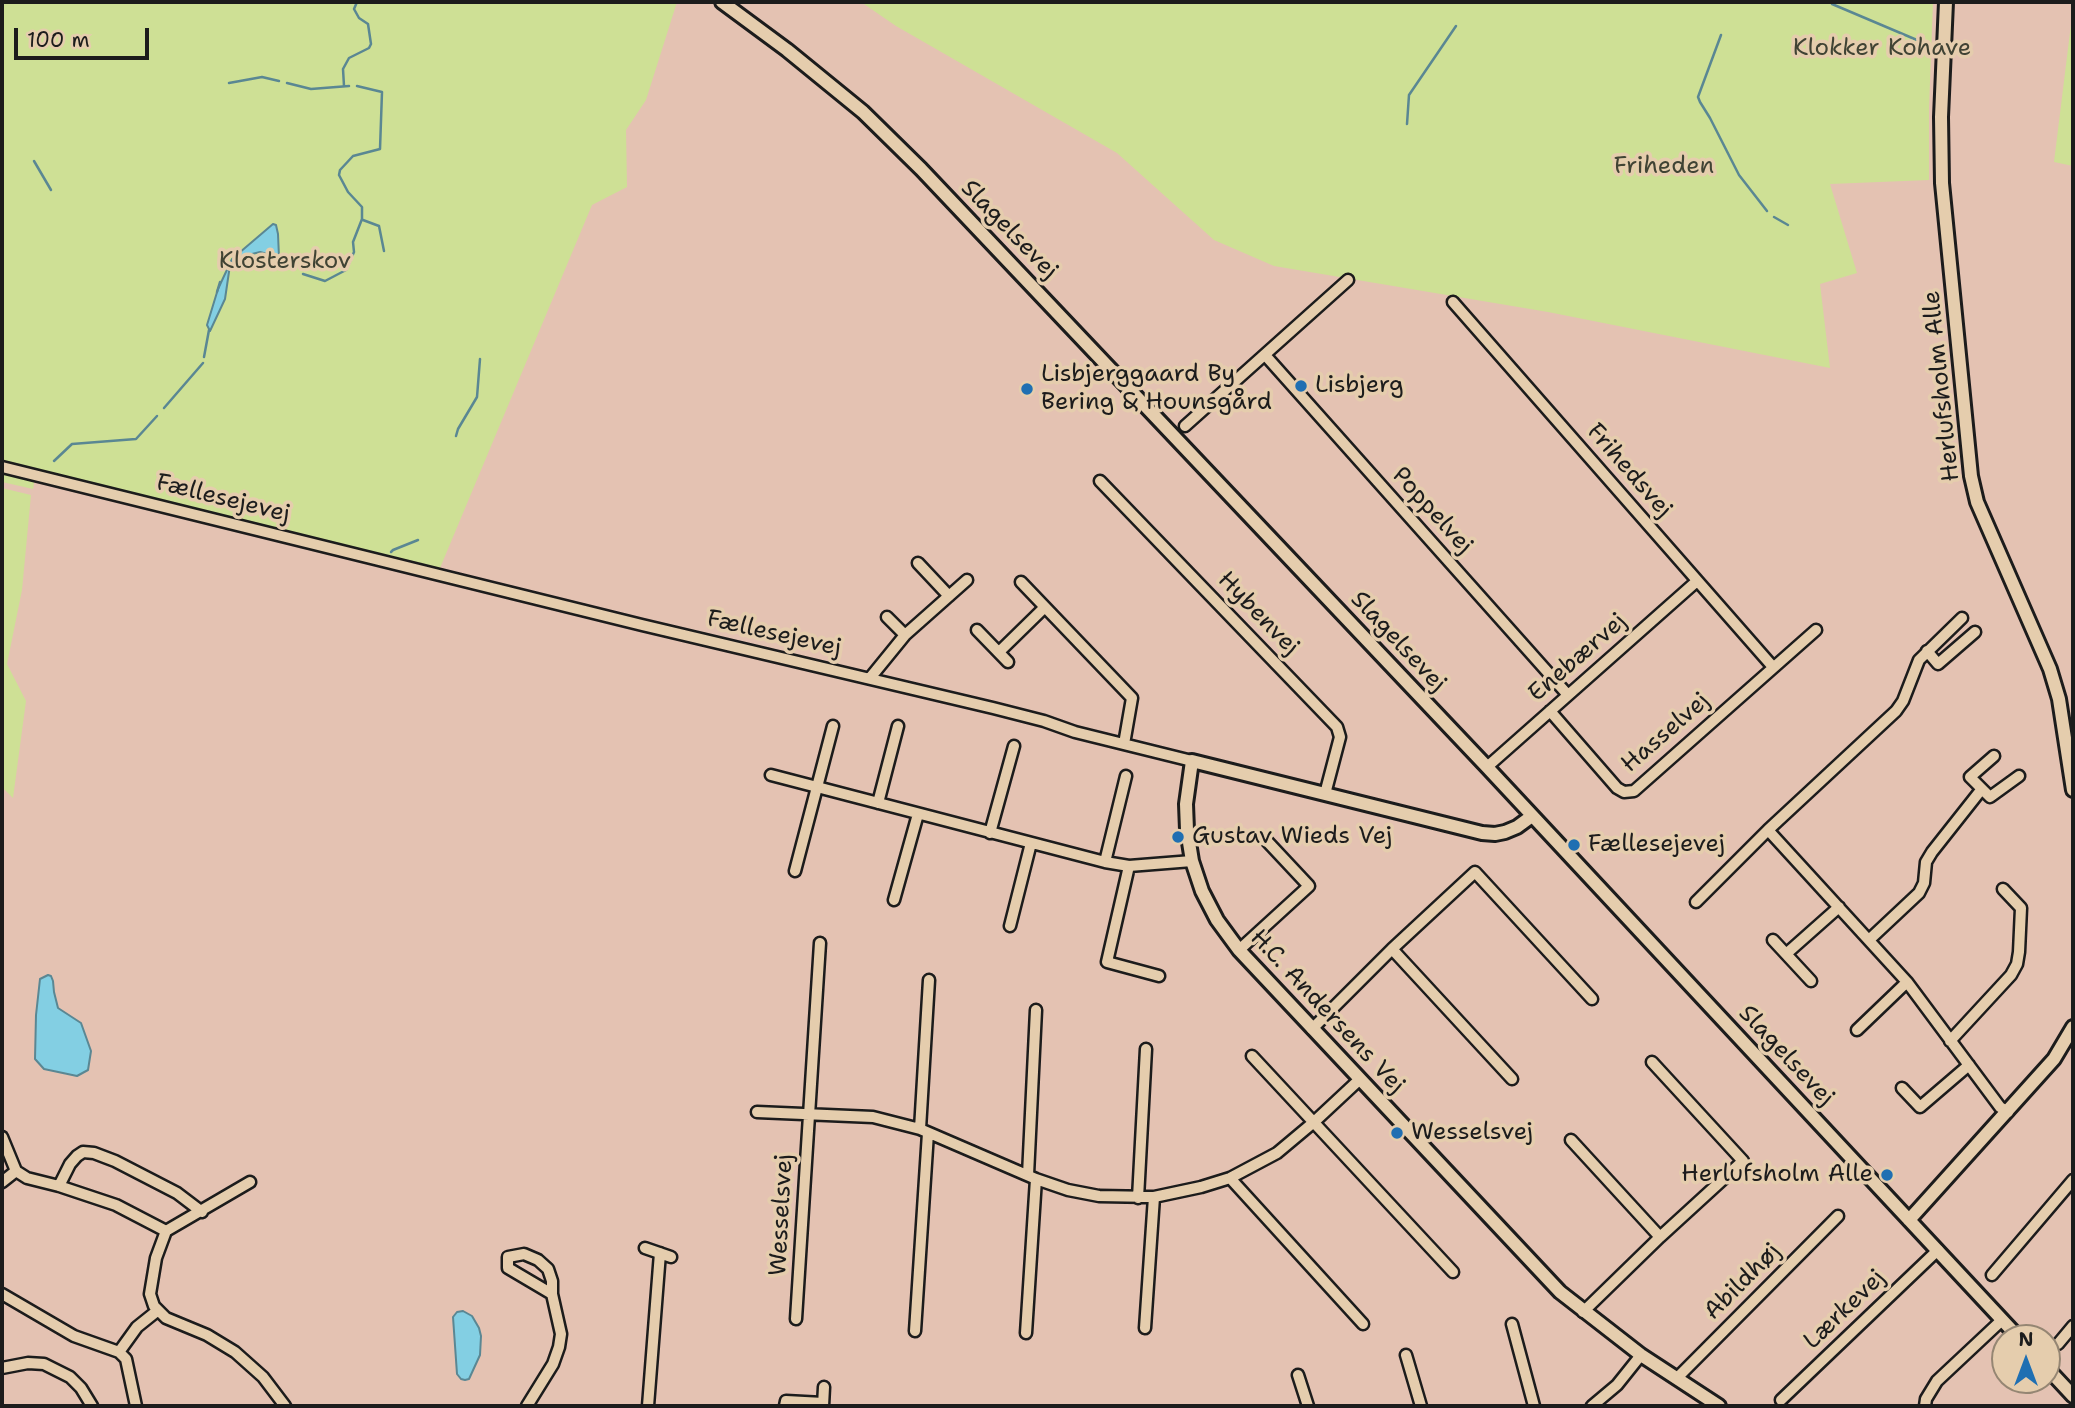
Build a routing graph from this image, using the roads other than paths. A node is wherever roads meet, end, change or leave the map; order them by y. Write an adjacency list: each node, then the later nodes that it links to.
1 (722, 2): 34 (street, Slagelsevej)
2 (1946, 2): 40 (street, Herlufsholm Alle)
3 (1348, 280): 5 (street)
4 (1453, 302): 11 (street, Frihedsvej)
5 (1265, 355): 6 (street); 26 (street, Poppelvej)
6 (1185, 426)
7 (2, 467): 25 (street, Fællesejevej)
8 (1100, 481): 41 (street, Hybenvej)
9 (918, 563): 13 (street)
10 (967, 580): 13 (street)
11 (1697, 581): 24 (street, Frihedsvej); 26 (street, Enebærvej)
12 (1021, 582): 14 (street)
13 (949, 596): 20 (street)
14 (1045, 607): 22 (street); 30 (street)
15 (887, 617): 20 (street)
16 (1962, 618): 21 (street)
17 (1816, 629): 24 (street, Hasselvej)
18 (977, 630): 22 (street)
19 (1975, 632): 21 (street)
20 (905, 635): 25 (street)
21 (1927, 651): 45 (street)
22 (999, 652): 23 (street)
23 (1008, 662)
24 (1773, 667): 27 (street, Hasselvej)
25 (870, 678): 30 (street, Fællesejevej)
26 (1568, 695): 27 (street, Enebærvej)
27 (1550, 711): 34 (street, Enebærvej)
28 (834, 726): 38 (street)
29 (898, 726): 42 (street)
30 (1124, 744): 33 (street, Fællesejevej)
31 (1014, 746): 46 (street)
32 (1994, 756): 39 (street)
33 (1192, 761): 41 (street, Fællesejevej); 49 (street, H.C. Andersens Vej)
34 (1487, 766): 44 (street, Slagelsevej)
35 (771, 775): 38 (street)
36 (1126, 776): 50 (street)
37 (2019, 776): 39 (street)
38 (817, 788): 42 (street); 52 (street)
39 (1981, 790): 58 (street)
40 (2073, 790)
41 (1325, 794): 44 (street, Fællesejevej)
42 (878, 803): 43 (street)
43 (918, 814): 46 (street); 54 (street)
44 (1532, 816): 99 (street, Slagelsevej)
45 (1768, 830): 55 (street); 56 (street)
46 (990, 832): 48 (street)
47 (1265, 839): 62 (street)
48 (1031, 843): 50 (street); 57 (street)
49 (1192, 861): 51 (street); 62 (street, H.C. Andersens Vej)
50 (1105, 862): 51 (street)
51 (1129, 866): 64 (street)
52 (795, 871)
53 (2003, 888): 73 (street)
54 (894, 900)
55 (1696, 902)
56 (1839, 907): 58 (street); 63 (street)
57 (1010, 926)
58 (1870, 939): 67 (street)
59 (1773, 940): 63 (street)
60 (820, 943): 83 (street, Wesselsvej)
61 (1392, 949): 68 (street); 71 (street); 78 (street)
62 (1239, 950): 71 (street, H.C. Andersens Vej)
63 (1786, 954): 66 (street)
64 (1159, 976)
65 (929, 980): 85 (street)
66 (1811, 981)
67 (1907, 982): 72 (street); 73 (street)
68 (1591, 999)
69 (1036, 1010): 89 (street)
70 (2073, 1027): 82 (street)
71 (1312, 1029): 79 (street, H.C. Andersens Vej)
72 (1857, 1030)
73 (1950, 1041): 77 (street)
74 (1146, 1049): 96 (street)
75 (1252, 1056): 84 (street)
76 (1652, 1062): 101 (street)
77 (1969, 1065): 80 (street); 82 (street)
78 (1512, 1079)
79 (1359, 1080): 84 (street); 111 (street, H.C. Andersens Vej)
80 (1902, 1088)
81 (757, 1112): 83 (street)
82 (2008, 1112): 99 (street)
83 (809, 1114): 85 (street); 112 (street, Wesselsvej)
84 (1314, 1122): 90 (street); 106 (street)
85 (924, 1131): 89 (street); 119 (street)
86 (2, 1136): 88 (street)
87 (1571, 1140): 101 (street)
88 (16, 1171): 92 (street); 94 (street)
89 (1032, 1177): 96 (street); 120 (street)
90 (1230, 1178): 95 (street); 114 (street)
91 (2073, 1180): 107 (street)
92 (2, 1182)
93 (250, 1182): 97 (street)
94 (59, 1186): 97 (street); 100 (street)
95 (1154, 1197): 96 (street); 118 (street)
96 (1138, 1198)
97 (202, 1212): 100 (street)
98 (1838, 1216): 127 (street, Abildhøj)
99 (1909, 1220): 103 (street, Slagelsevej)
100 (166, 1231): 110 (street)
101 (1660, 1237): 111 (street)
102 (645, 1248): 104 (street)
103 (1938, 1250): 113 (street, Slagelsevej); 129 (street, Lærkevej)
104 (660, 1253): 105 (street); 135 (street)
105 (671, 1257)
106 (1453, 1272)
107 (1992, 1275)
108 (2, 1294): 122 (street)
109 (552, 1294): 109 (street); 134 (street)
110 (157, 1311): 122 (street); 133 (street)
111 (1584, 1312): 124 (street, H.C. Andersens Vej)
112 (796, 1318)
113 (2002, 1320): 116 (street, Slagelsevej); 142 (street)
114 (1363, 1324)
115 (1512, 1324): 139 (street)
116 (2006, 1324)
117 (2073, 1326): 121 (street)
118 (1145, 1328)
119 (915, 1331)
120 (1026, 1333)
121 (2061, 1340)
122 (119, 1352): 132 (street)
123 (1406, 1355): 138 (street)
124 (1641, 1355): 127 (street, H.C. Andersens Vej); 140 (street)
125 (2, 1368): 131 (street)
126 (1298, 1375): 137 (street)
127 (1677, 1378): 141 (street, H.C. Andersens Vej)
128 (824, 1387): 130 (street)
129 (1782, 1400)
130 (823, 1405): 136 (street)
131 (92, 1406)
132 (136, 1406)
133 (285, 1406)
134 (527, 1406)
135 (648, 1406)
136 (785, 1406)
137 (1308, 1406)
138 (1421, 1406)
139 (1534, 1406)
140 (1592, 1406)
141 (1719, 1406)
142 (1925, 1406)

